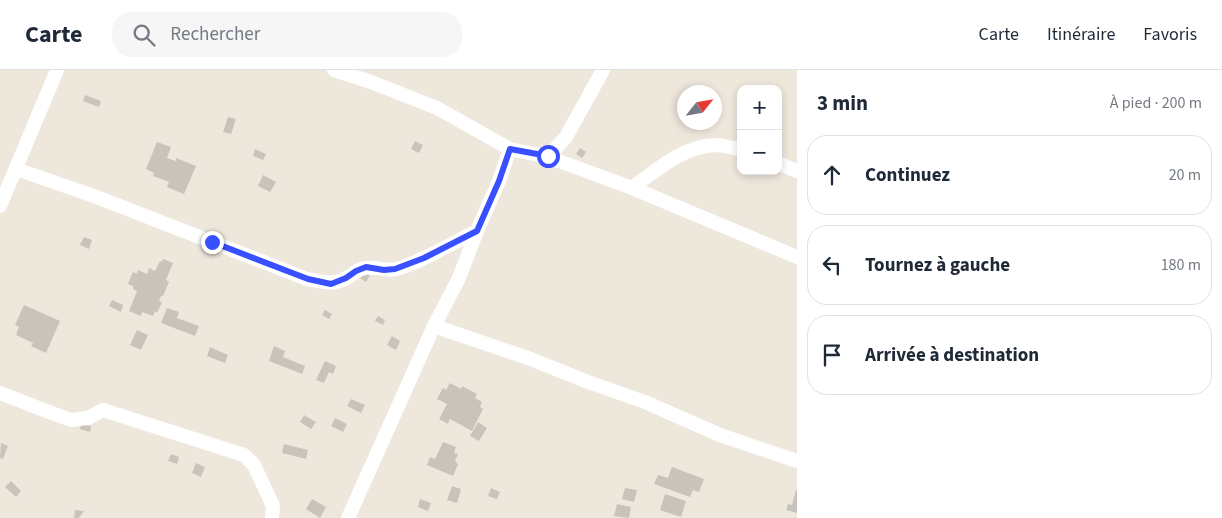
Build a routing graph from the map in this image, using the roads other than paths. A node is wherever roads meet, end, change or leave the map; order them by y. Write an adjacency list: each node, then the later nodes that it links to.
1 (57, 70): 8 (street)
2 (334, 70): 5 (street)
3 (603, 70): 6 (street)
4 (737, 148): 10 (street)
5 (510, 149): 6 (street); 12 (street)
6 (548, 156): 10 (street)
7 (782, 165): 9 (street)
8 (16, 169): 11 (street); 12 (street)
9 (797, 171)
10 (632, 188): 13 (street)
11 (2, 198)
12 (477, 231): 14 (street)
13 (797, 257)
14 (434, 326): 16 (street); 18 (street)
15 (0, 393): 17 (street)
16 (797, 461)
17 (272, 518)
18 (348, 518)

